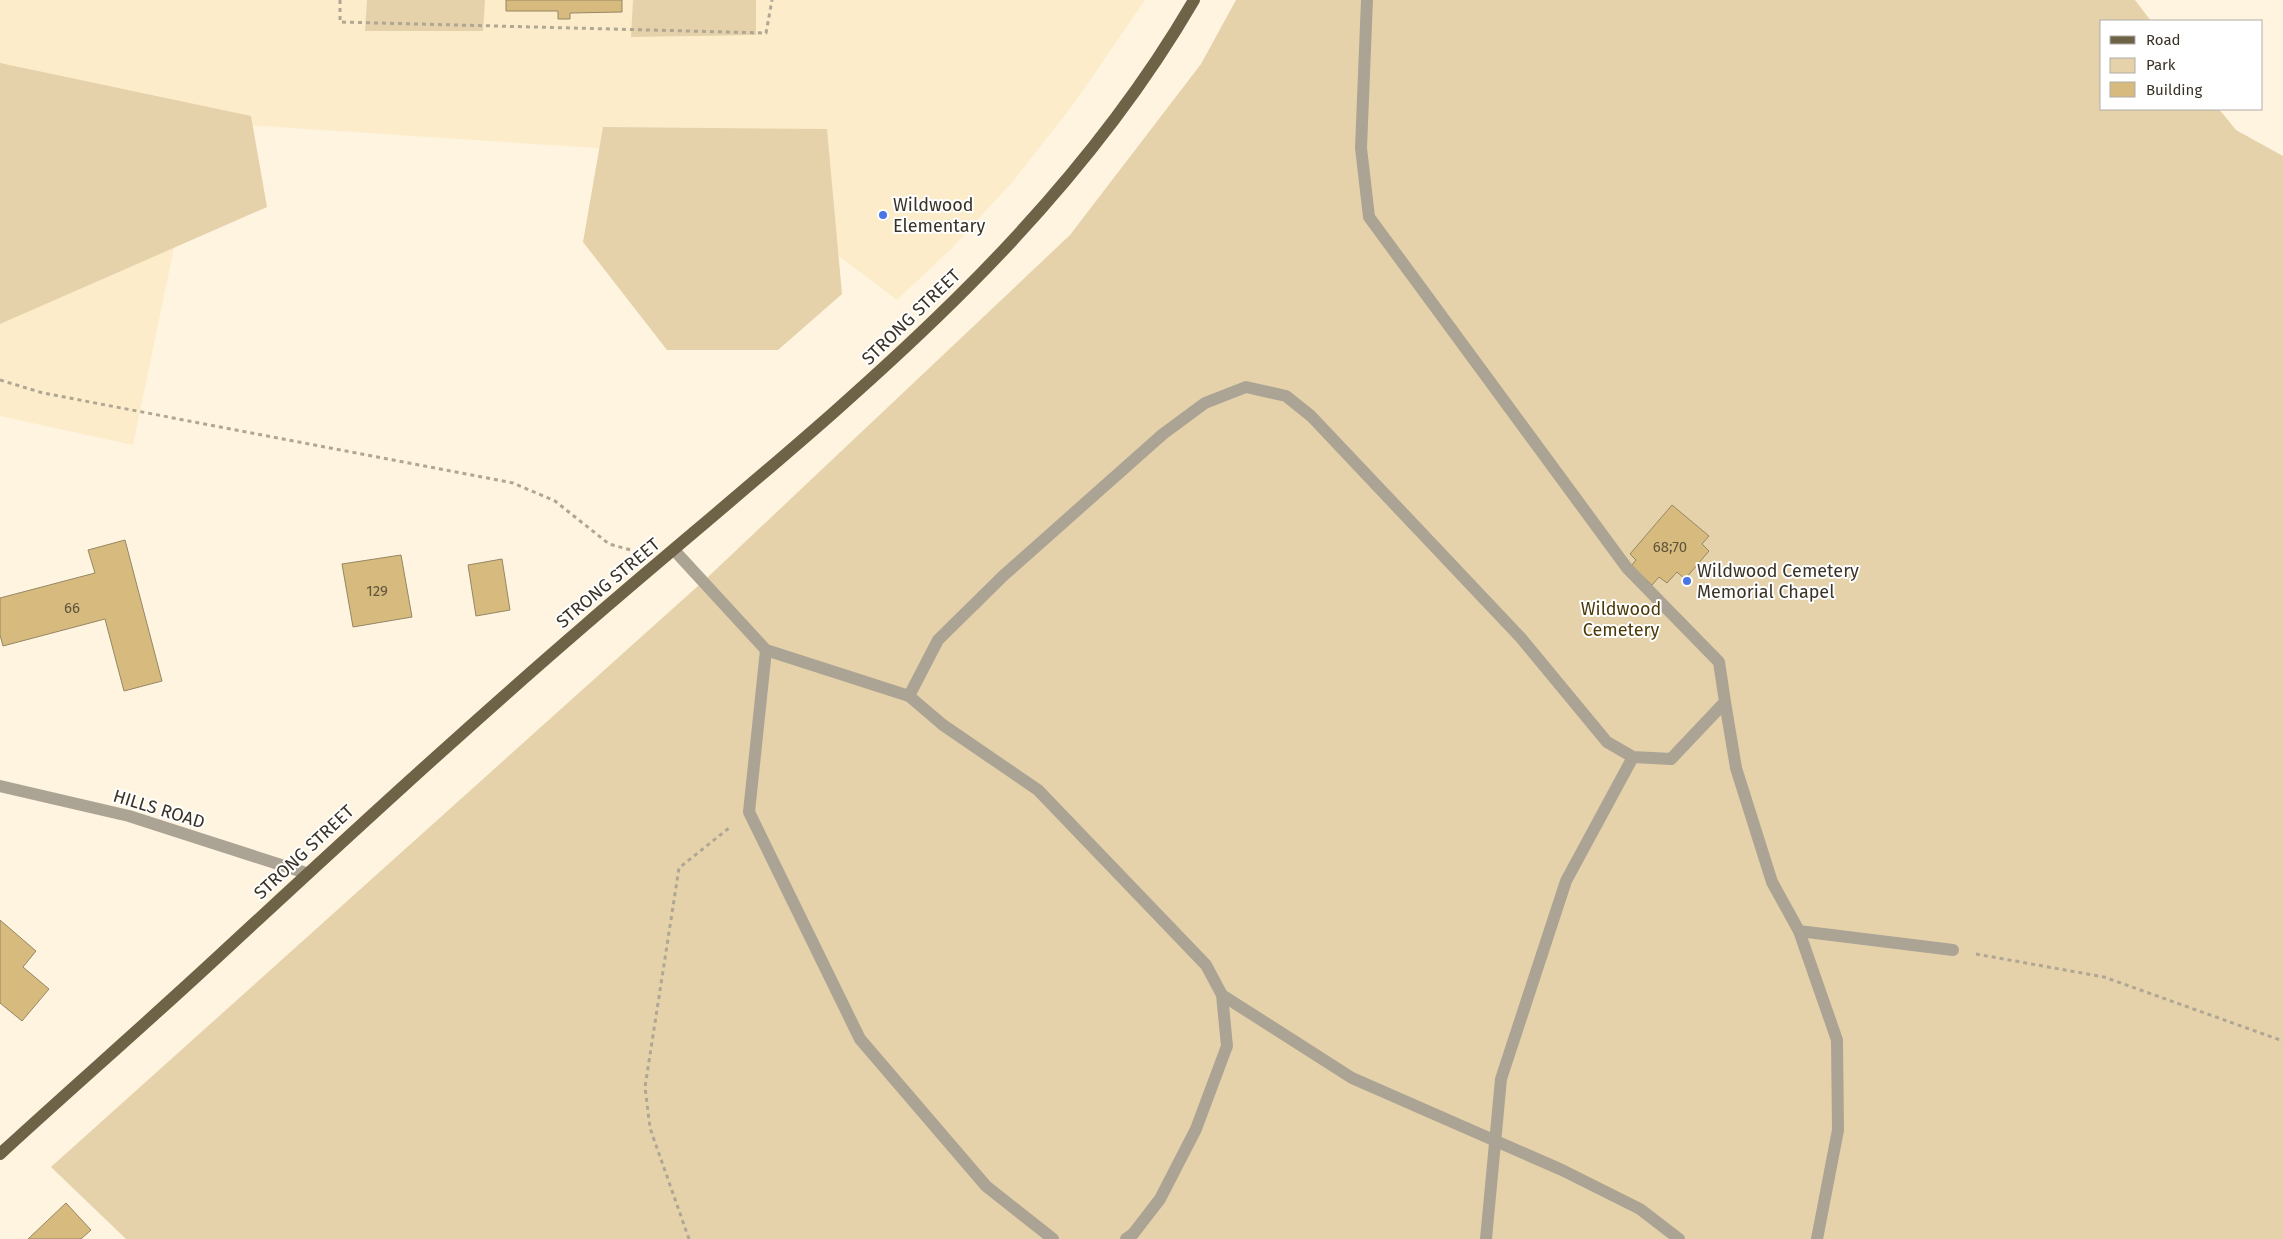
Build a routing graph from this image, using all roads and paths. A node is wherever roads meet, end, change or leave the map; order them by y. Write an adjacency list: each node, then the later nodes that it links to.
1 (340, 0): 2 (path)
2 (772, 0)
3 (1194, 0): 7 (main road, STRONG STREET)
4 (1367, 0): 10 (street)
5 (0, 380): 6 (path)
6 (631, 550)
7 (674, 550): 8 (street); 14 (main road, STRONG STREET)
8 (766, 650): 9 (street); 13 (street)
9 (909, 696): 11 (street); 17 (street)
10 (1725, 702): 11 (street); 15 (street)
11 (1633, 757): 19 (street)
12 (0, 786): 14 (street, HILLS ROAD)
13 (749, 812): 21 (path); 22 (street)
14 (306, 874): 20 (main road, STRONG STREET)
15 (1799, 932): 16 (street); 26 (street)
16 (1953, 950): 18 (path)
17 (1222, 995): 19 (street); 23 (street)
18 (2283, 1041)
19 (1495, 1140): 24 (street); 25 (street)
20 (0, 1154)
21 (689, 1239)
22 (1053, 1239)
23 (1126, 1239)
24 (1486, 1239)
25 (1679, 1239)
26 (1818, 1239)

